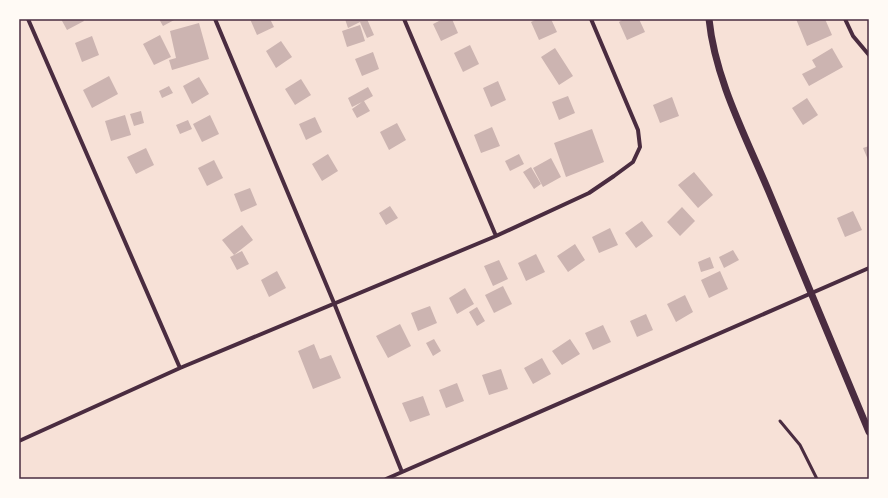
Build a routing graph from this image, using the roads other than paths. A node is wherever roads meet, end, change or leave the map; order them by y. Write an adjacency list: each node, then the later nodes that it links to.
1 (28, 19): 12 (street)
2 (215, 19): 11 (street)
3 (404, 19): 8 (street)
4 (591, 19): 8 (street)
5 (709, 19): 10 (street)
6 (845, 19): 7 (street)
7 (869, 55)
8 (496, 236): 11 (street)
9 (869, 268): 10 (street)
10 (812, 293): 14 (street); 16 (street)
11 (334, 303): 12 (street); 16 (street)
12 (180, 368): 15 (street)
13 (780, 421): 18 (lane)
14 (869, 432)
15 (19, 441)
16 (402, 472): 17 (street)
17 (386, 479)
18 (817, 479)

